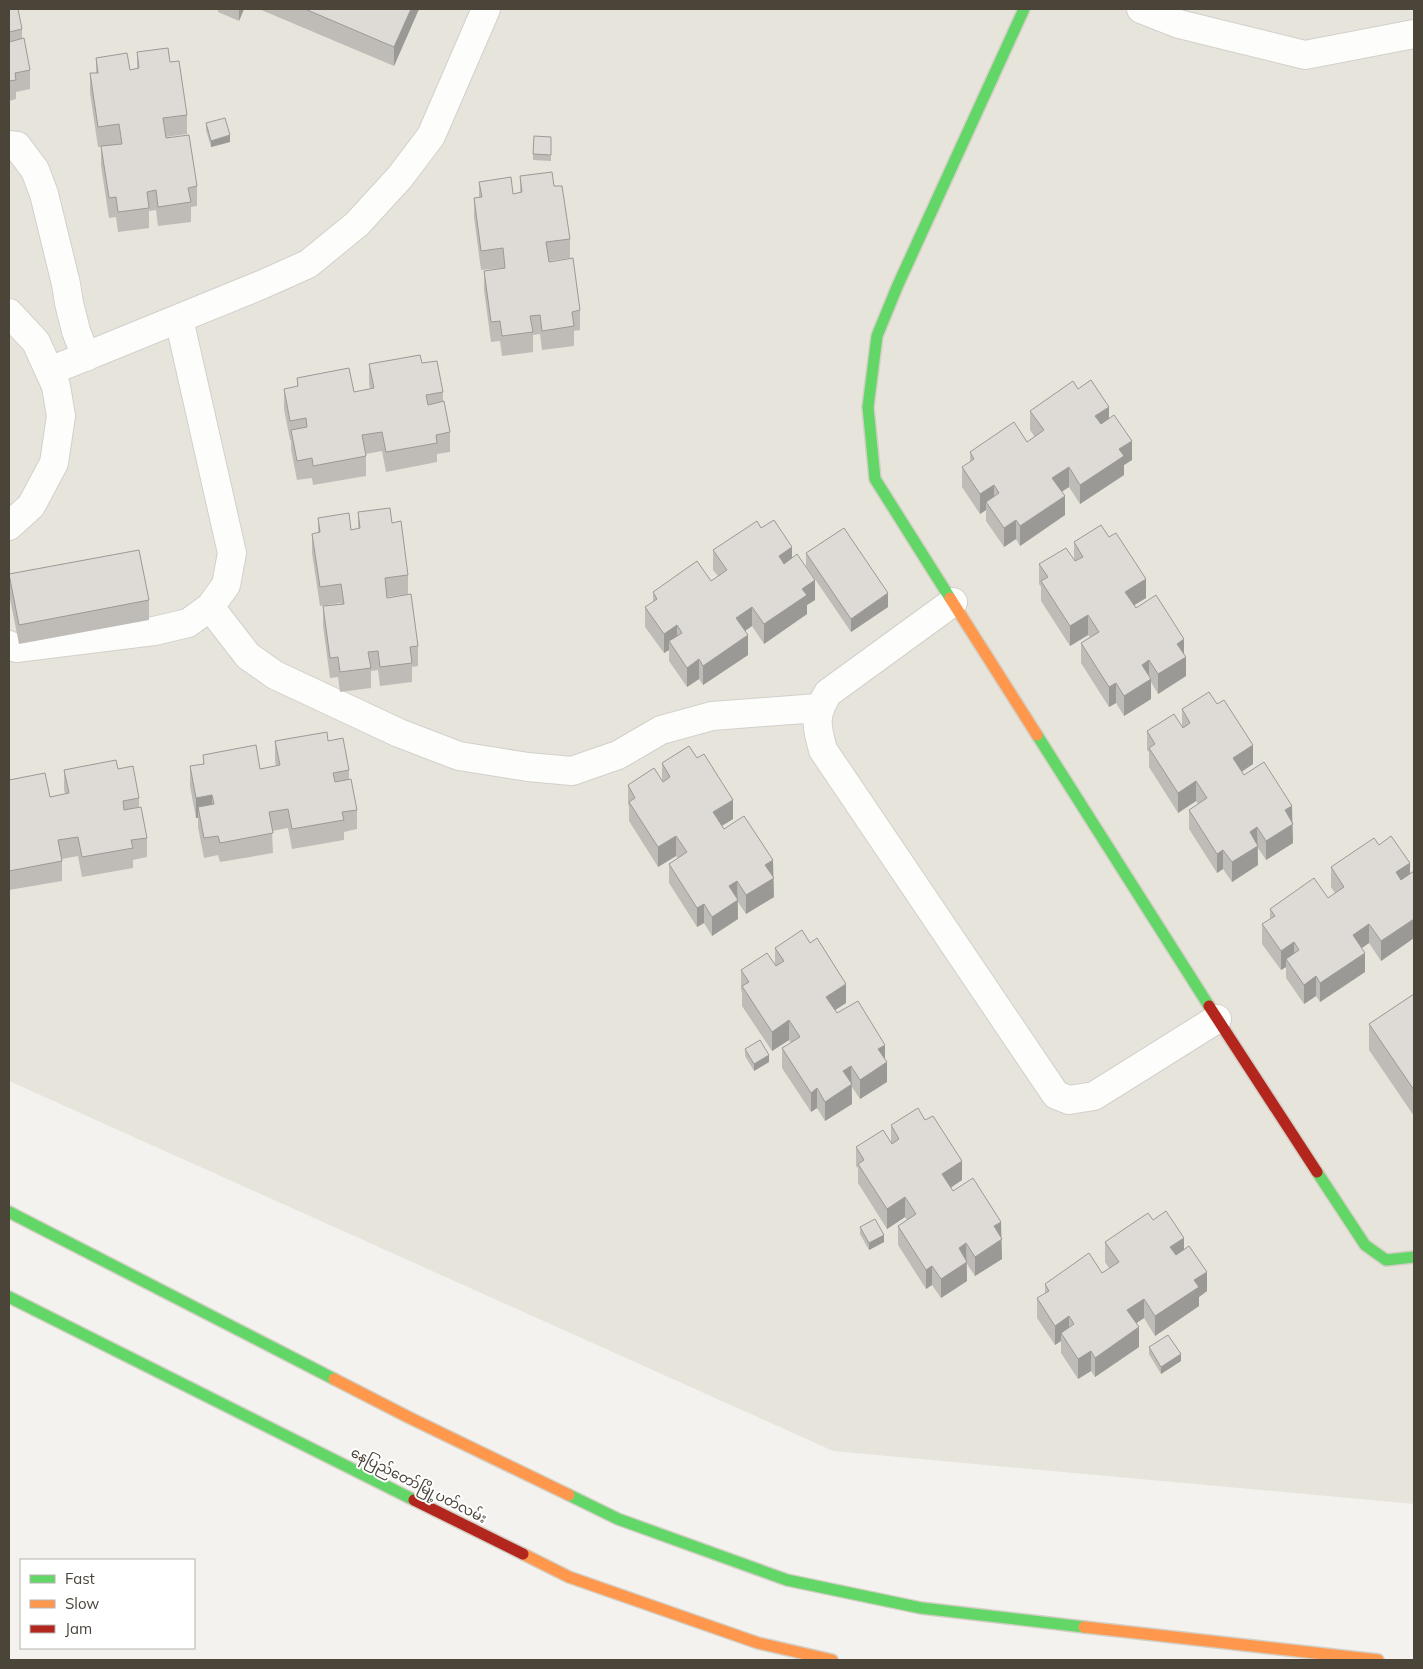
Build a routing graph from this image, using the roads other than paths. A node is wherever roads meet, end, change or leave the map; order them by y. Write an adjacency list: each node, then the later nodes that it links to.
1 (486, 9): 7 (street)
2 (1024, 9): 11 (main road)
3 (1141, 9): 4 (street)
4 (1414, 34)
5 (9, 145): 8 (street)
6 (9, 313): 9 (street)
7 (179, 319): 8 (street); 12 (street)
8 (86, 357): 9 (street)
9 (50, 371): 10 (street)
10 (9, 526)
11 (953, 602): 14 (street); 15 (main road)
12 (210, 607): 13 (street); 14 (street)
13 (9, 645)
14 (818, 708): 15 (street)
15 (1217, 1020): 17 (main road)
16 (9, 1212): 20 (main road)
17 (1414, 1257)
18 (9, 1297): 19 (main road, နေပြည်တော်မြို့ပတ်လမ်း)
19 (832, 1660)
20 (1378, 1660)

